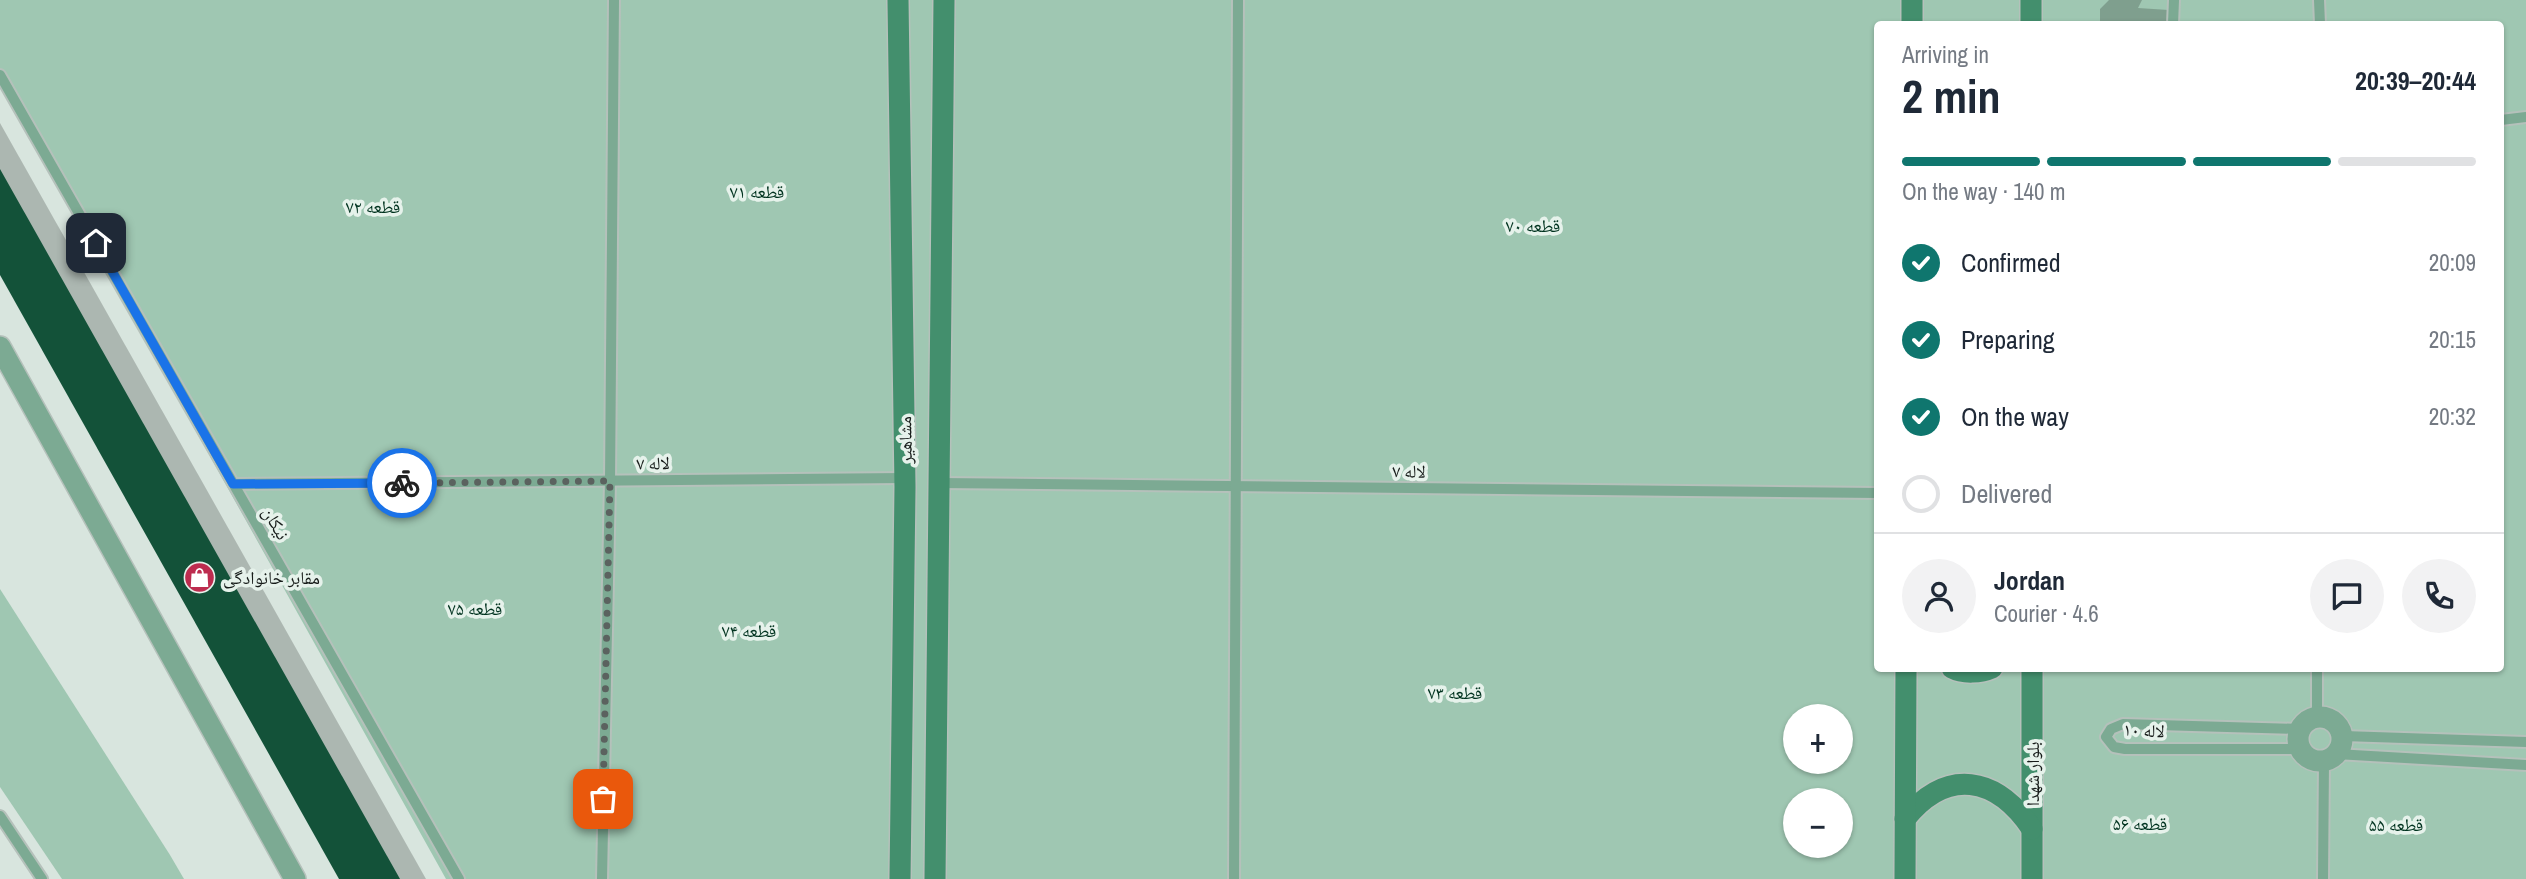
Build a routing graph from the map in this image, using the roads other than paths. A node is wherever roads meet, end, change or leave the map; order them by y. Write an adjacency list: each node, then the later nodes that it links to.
1 (614, 0): 18 (lane)
2 (898, 0): 17 (street, مشاهیر)
3 (944, 0): 19 (street, مشاهیر)
4 (1238, 0): 21 (lane)
5 (1912, 0): 9 (street)
6 (2031, 0): 10 (street)
7 (2174, 0): 11 (lane)
8 (2319, 0): 12 (lane)
9 (1912, 21)
10 (2031, 21)
11 (2173, 21)
12 (2320, 21)
13 (0, 75): 20 (lane, نیکان)
14 (2526, 117): 15 (lane)
15 (2504, 120)
16 (0, 347): 34 (street)
17 (905, 478): 18 (lane, لاله ۷); 37 (street, مشاهیر)
18 (610, 481): 20 (lane, لاله ۷); 36 (lane)
19 (939, 483): 21 (lane, لاله ۷); 38 (street, مشاهیر)
20 (233, 484): 35 (lane, نیکان)
21 (1236, 487): 22 (lane, لاله ۷); 39 (lane)
22 (1874, 494)
23 (1906, 672): 31 (street)
24 (2032, 672): 32 (street, بلوار شهدا)
25 (2316, 672): 26 (lane)
26 (2306, 731): 26 (lane, لاله ۱۰); 28 (street); 28 (street)
27 (2526, 742): 28 (lane)
28 (2334, 750): 29 (lane); 42 (lane)
29 (2526, 765)
30 (0, 816): 33 (lane)
31 (1905, 819): 32 (street); 40 (street)
32 (2032, 829): 41 (street, بلوار شهدا)
33 (42, 879)
34 (295, 879)
35 (459, 879)
36 (602, 879)
37 (900, 879)
38 (935, 879)
39 (1234, 879)
40 (1905, 879)
41 (2032, 879)
42 (2323, 879)

